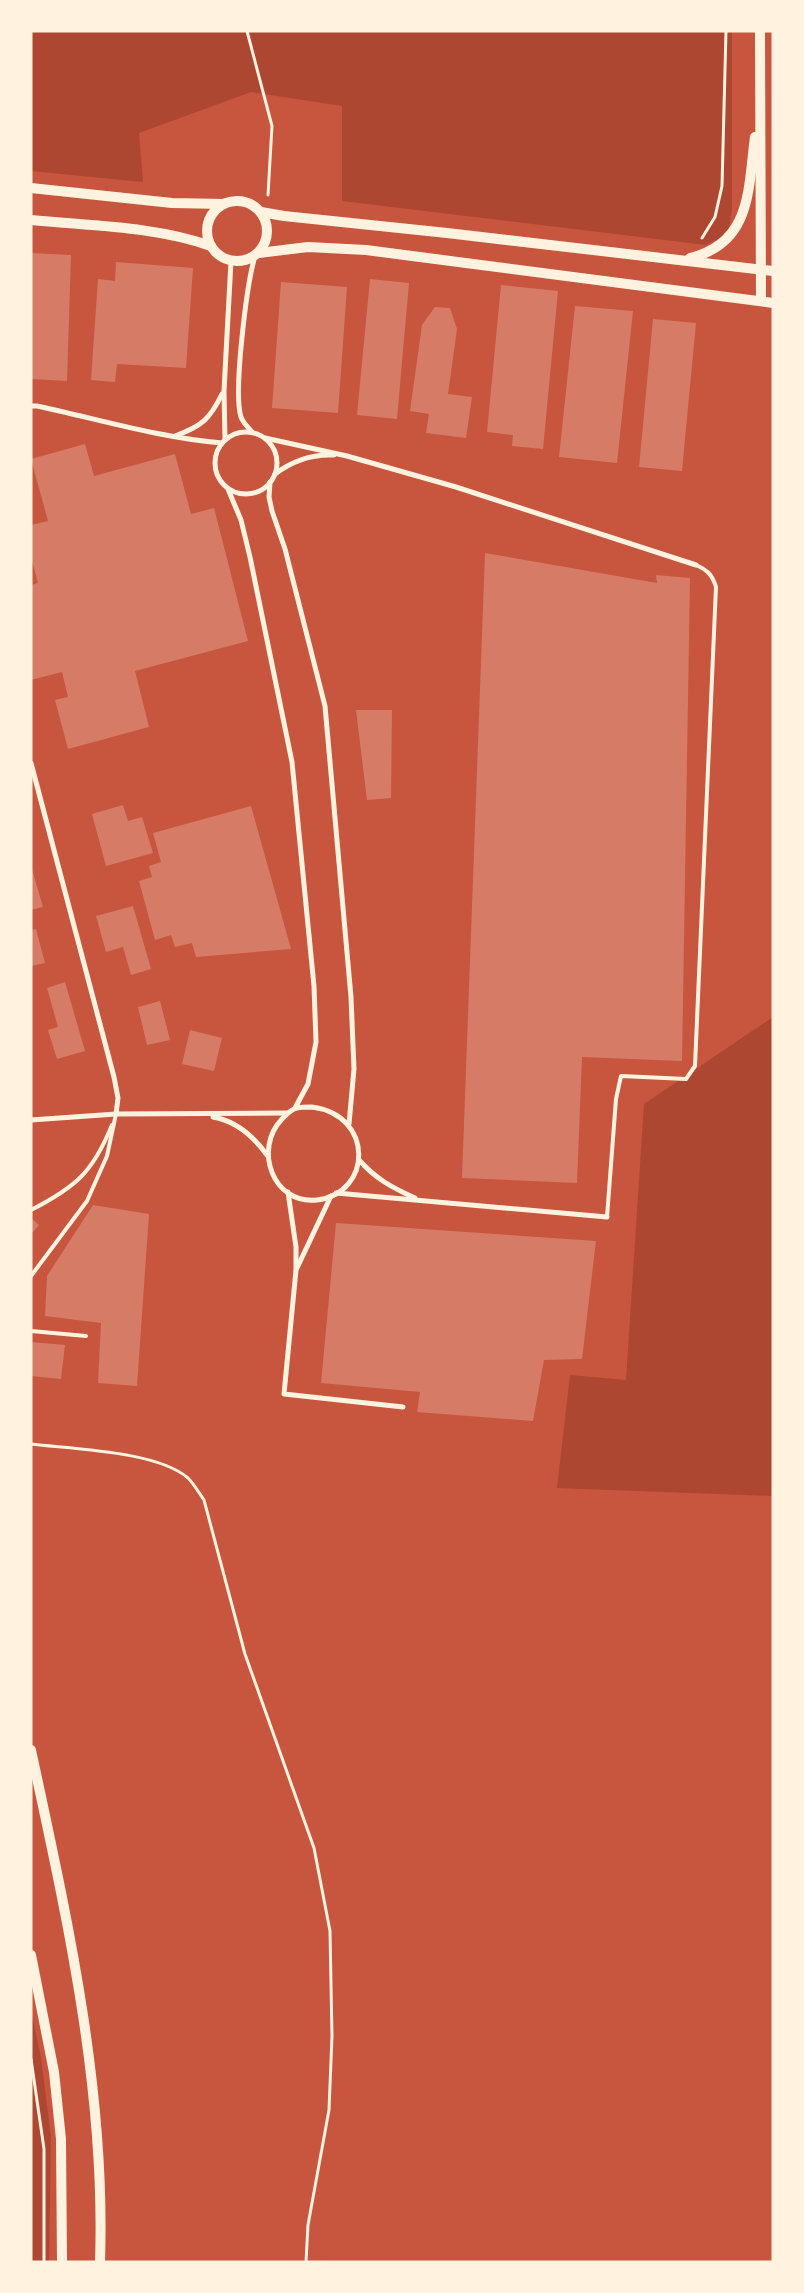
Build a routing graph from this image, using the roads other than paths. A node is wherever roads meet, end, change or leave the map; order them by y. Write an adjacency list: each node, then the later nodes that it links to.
1 (760, 31): 2 (main road)
2 (760, 98): 9 (main road); 11 (main road)
3 (31, 188): 4 (main road)
4 (224, 204): 5 (main road); 7 (main road)
5 (261, 212): 8 (main road); 9 (main road)
6 (31, 220): 7 (main road)
7 (211, 246): 10 (main road)
8 (257, 254): 10 (main road); 13 (main road); 17 (street)
9 (684, 259): 11 (main road)
10 (231, 261): 15 (street)
11 (761, 270): 12 (main road); 13 (main road)
12 (773, 271)
13 (761, 302): 14 (main road)
14 (773, 303)
15 (224, 391): 18 (street); 20 (street)
16 (31, 406): 18 (street)
17 (252, 433): 19 (street); 20 (street)
18 (174, 437): 20 (street)
19 (265, 438): 21 (street); 22 (street)
20 (224, 442): 24 (street)
21 (347, 456): 22 (street); 25 (street)
22 (275, 474): 23 (street)
23 (270, 482): 24 (street); 32 (street)
24 (228, 489): 27 (street)
25 (696, 565): 39 (lane)
26 (31, 763): 29 (street)
27 (295, 1108): 28 (street); 32 (street)
28 (288, 1113): 30 (street); 33 (street)
29 (116, 1114): 30 (street); 31 (street); 38 (lane); 41 (lane)
30 (198, 1115): 33 (street)
31 (31, 1120)
32 (349, 1124): 34 (street)
33 (267, 1155): 35 (street)
34 (359, 1160): 36 (street); 37 (street)
35 (288, 1192): 36 (street); 40 (street)
36 (334, 1195): 37 (street); 40 (street)
37 (418, 1199): 39 (street)
38 (31, 1210)
39 (607, 1217)
40 (296, 1270): 44 (street)
41 (31, 1276)
42 (31, 1331): 43 (lane)
43 (86, 1336)
44 (403, 1407)
45 (31, 1750): 48 (main road)
46 (31, 1955): 47 (main road)
47 (62, 2262)
48 (100, 2262)

